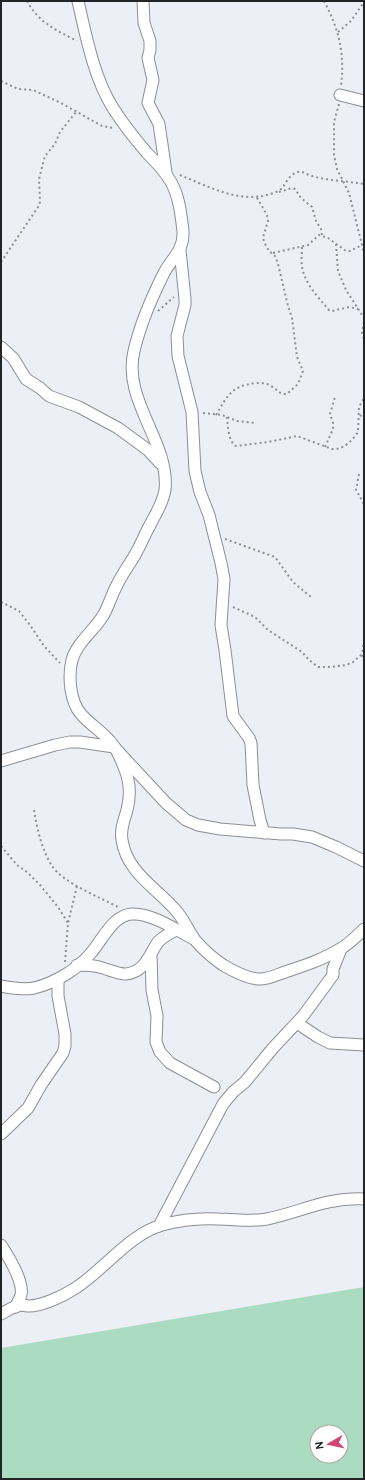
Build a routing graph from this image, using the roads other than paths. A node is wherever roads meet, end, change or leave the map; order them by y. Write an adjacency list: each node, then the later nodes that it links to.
1 (78, 1): 5 (street)
2 (143, 1): 5 (street)
3 (340, 95): 4 (street)
4 (364, 101)
5 (166, 172): 6 (street)
6 (180, 250): 8 (street); 11 (street)
7 (1, 347): 8 (street)
8 (163, 467): 9 (street)
9 (114, 746): 10 (street); 11 (street); 15 (street)
10 (1, 760)
11 (264, 833): 12 (street)
12 (364, 861)
13 (364, 929): 16 (street)
14 (176, 930): 15 (street); 17 (street); 18 (street)
15 (196, 940): 16 (street)
16 (341, 949): 21 (street)
17 (151, 954): 18 (street); 23 (street)
18 (77, 965): 19 (street)
19 (61, 977): 20 (street); 24 (street)
20 (1, 986)
21 (297, 1022): 22 (street); 26 (street)
22 (364, 1045)
23 (214, 1087)
24 (1, 1134)
25 (364, 1198): 26 (street)
26 (159, 1226): 28 (street)
27 (1, 1245): 28 (street)
28 (16, 1307): 29 (street)
29 (1, 1314)

